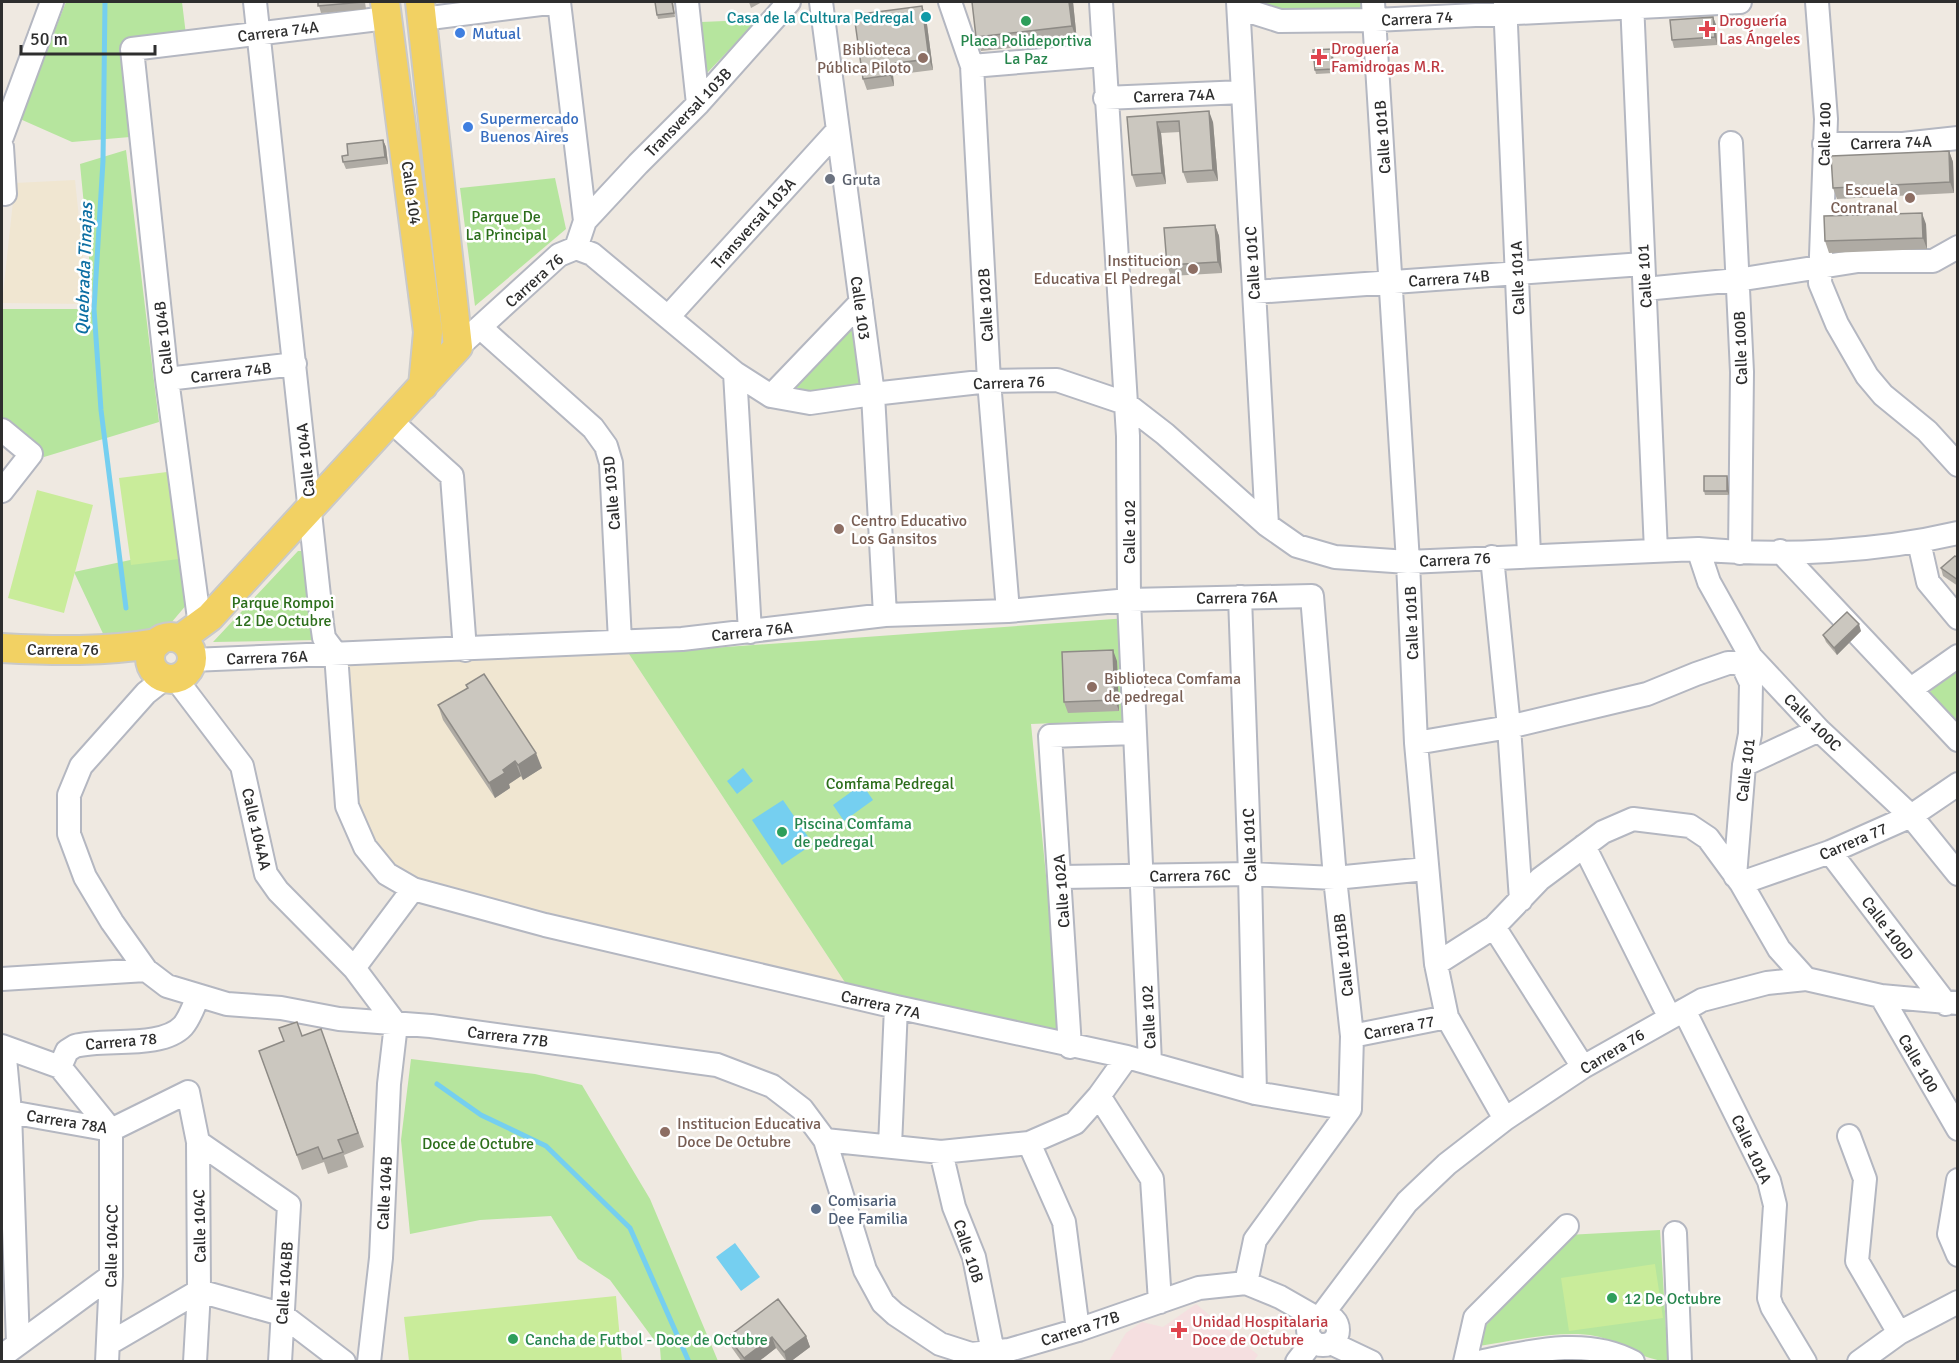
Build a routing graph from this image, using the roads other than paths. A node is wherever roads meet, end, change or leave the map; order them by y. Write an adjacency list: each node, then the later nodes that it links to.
1 (52, 2): 25 (street)
2 (255, 2): 17 (street, Calle 104A)
3 (558, 2): 15 (street); 31 (street)
4 (687, 2): 23 (street)
5 (789, 2): 23 (street, Transversal 103B)
6 (821, 2): 24 (street, Calle 103)
7 (950, 2): 20 (street, Calle 102B)
8 (1101, 2): 19 (street, Calle 102)
9 (1740, 2): 11 (street, Carrera 74)
10 (1817, 2): 28 (street, Calle 100)
11 (1632, 4): 13 (street, Carrera 74); 34 (street, Calle 101)
12 (1238, 5): 16 (street, Carrera 74); 21 (street, Calle 101C)
13 (1505, 8): 16 (street, Carrera 74); 36 (street, Calle 101A)
14 (386, 10): 17 (street, Carrera 74A); 49 (main road, Calle 104)
15 (421, 10): 44 (main road, Calle 104)
16 (1374, 11): 38 (street, Calle 101B)
17 (258, 33): 18 (street, Carrera 74A); 45 (street, Calle 104A)
18 (132, 49): 47 (street, Calle 104B)
19 (1103, 55): 20 (street); 22 (street, Calle 102)
20 (972, 66): 48 (street, Calle 102B)
21 (1243, 92): 22 (street, Carrera 74A); 40 (street, Calle 101C)
22 (1105, 98): 52 (street, Calle 102)
23 (698, 104): 31 (street, Transversal 103B)
24 (838, 130): 41 (street, Calle 103); 42 (street, Transversal 103A)
25 (2, 137)
26 (1958, 138): 28 (street, Carrera 74A)
27 (1731, 143): 37 (street, Calle 100B)
28 (1824, 144): 35 (street, Calle 100)
29 (2, 147): 30 (street)
30 (5, 195)
31 (585, 221): 33 (street)
32 (1958, 247): 35 (street)
33 (576, 248): 42 (street, Carrera 76); 43 (street, Carrera 76)
34 (1643, 264): 36 (street, Carrera 74B); 39 (street, Calle 101)
35 (1820, 267): 37 (street); 55 (street, Calle 100)
36 (1517, 273): 38 (street, Carrera 74B); 69 (street, Calle 101A)
37 (1737, 280): 39 (street); 68 (street, Calle 100B)
38 (1391, 283): 40 (street, Carrera 74B); 71 (street, Calle 101B)
39 (1645, 289): 67 (street, Calle 101)
40 (1254, 292): 56 (street, Calle 101C)
41 (861, 302): 50 (street, Calle 103); 51 (street)
42 (668, 317): 46 (street, Carrera 76)
43 (481, 328): 44 (street, Carrera 76); 79 (street, Calle 103D)
44 (458, 347): 49 (main road, Carrera 76)
45 (295, 364): 47 (street, Carrera 74B); 59 (street, Calle 104A)
46 (735, 373): 51 (street, Carrera 76); 78 (street)
47 (167, 379): 83 (street, Calle 104B)
48 (989, 381): 50 (street, Carrera 76); 52 (street, Carrera 76); 75 (street, Calle 102B)
49 (423, 386): 53 (main road, Carrera 76)
50 (873, 393): 51 (street, Carrera 76); 76 (street, Calle 103)
51 (771, 396)
52 (1125, 403): 57 (street, Carrera 76); 74 (street, Calle 102)
53 (391, 421): 59 (main road, Carrera 76); 81 (street)
54 (2, 430): 58 (street)
55 (1958, 465)
56 (1264, 480): 57 (street); 60 (street, Calle 101C)
57 (1229, 490): 60 (street, Carrera 76)
58 (2, 491)
59 (310, 508): 62 (main road, Carrera 76); 64 (street, Calle 104A)
60 (1267, 525): 71 (street, Carrera 76)
61 (1958, 533): 63 (street, Carrera 76)
62 (286, 535): 64 (street); 83 (main road, Carrera 76)
63 (1919, 542): 66 (street, Carrera 76); 77 (street)
64 (315, 543): 82 (street, Calle 104A)
65 (1698, 549): 67 (street, Carrera 76); 68 (street, Carrera 76); 87 (street, Calle 100C)
66 (1780, 551): 68 (street, Carrera 76); 85 (street)
67 (1656, 552): 69 (street, Carrera 76)
68 (1740, 553)
69 (1529, 555): 70 (street, Carrera 76)
70 (1492, 557): 71 (street, Carrera 76); 86 (street)
71 (1408, 562): 90 (street, Calle 101B)
72 (1312, 596): 73 (street, Carrera 76A); 101 (street, Calle 101BB)
73 (1240, 597): 74 (street, Carrera 76A); 97 (street, Calle 101C)
74 (1129, 600): 75 (street, Carrera 76A); 88 (street, Calle 102)
75 (1008, 611): 76 (street, Carrera 76A)
76 (885, 615): 78 (street, Carrera 76A)
77 (1958, 618)
78 (750, 632): 79 (street, Carrera 76A)
79 (620, 641): 81 (street, Carrera 76A)
80 (2, 648): 83 (main road, Carrera 76)
81 (465, 650): 82 (street, Carrera 76A)
82 (336, 654): 83 (street, Carrera 76A); 103 (street, Calle 104A)
83 (175, 656): 107 (street, Calle 104AA); 108 (street)
84 (1958, 656): 85 (street)
85 (1911, 689): 89 (street)
86 (1509, 727): 90 (street); 91 (street, Calle 101); 104 (street)
87 (1819, 730): 91 (street); 93 (street, Calle 100C)
88 (1135, 733): 99 (street, Calle 102); 100 (street, Calle 102A)
89 (1958, 740)
90 (1416, 743): 96 (street, Calle 101B)
91 (1744, 765): 102 (street, Calle 101)
92 (1958, 784): 93 (street, Carrera 77)
93 (1911, 816): 95 (street, Carrera 77); 98 (street, Calle 100C)
94 (1584, 846): 102 (street); 104 (street); 115 (street, Calle 101A)
95 (1830, 852): 102 (street, Carrera 77); 113 (street, Calle 100D)
96 (1426, 869): 101 (street, Carrera 76C); 106 (street, Calle 101B)
97 (1250, 874): 99 (street, Carrera 76C); 101 (street, Carrera 76C); 126 (street, Calle 101C)
98 (1958, 874)
99 (1142, 876): 100 (street, Carrera 76C); 122 (street, Calle 102)
100 (1061, 877): 120 (street, Calle 102A)
101 (1335, 878): 118 (street, Calle 101BB)
102 (1738, 880): 110 (street)
103 (413, 889): 107 (street); 114 (street, Carrera 77A)
104 (1521, 900): 105 (street)
105 (1494, 927): 106 (street); 124 (street)
106 (1436, 964): 116 (street, Calle 101B)
107 (354, 968): 117 (street, Calle 104AA)
108 (146, 970): 109 (street); 112 (street, Carrera 77B)
109 (2, 979)
110 (1806, 979): 111 (street, Carrera 76); 115 (street, Carrera 76)
111 (1881, 996): 113 (street, Carrera 76); 131 (street, Calle 100)
112 (198, 997): 117 (street, Carrera 77B); 123 (street, Carrera 78)
113 (1952, 1004)
114 (896, 1007): 120 (street, Carrera 77A); 137 (street)
115 (1677, 1013): 124 (street, Carrera 76); 166 (street, Calle 101A)
116 (1447, 1017): 118 (street, Carrera 77); 130 (street, Calle 101B)
117 (396, 1024): 134 (street, Carrera 77B); 162 (street, Calle 104B)
118 (1352, 1036): 128 (street, Calle 101BB)
119 (3, 1047): 123 (street); 129 (street)
120 (1070, 1047): 121 (street, Carrera 77A)
121 (1127, 1057): 122 (street, Carrera 77A); 127 (street)
122 (1150, 1063): 126 (street, Carrera 77A)
123 (60, 1067): 132 (street)
124 (1583, 1067): 130 (street, Carrera 76)
125 (188, 1092): 132 (street, Carrera 78A); 135 (street, Calle 104C)
126 (1255, 1093): 128 (street, Carrera 77A)
127 (1099, 1095): 136 (street); 147 (street)
128 (1350, 1109): 145 (street)
129 (10, 1112): 132 (street, Carrera 78A); 153 (street)
130 (1505, 1119): 152 (street, Carrera 76)
131 (1958, 1129)
132 (111, 1130): 144 (street, Calle 104CC)
133 (1849, 1136): 151 (street)
134 (825, 1140): 137 (street); 154 (street, Carrera 77B)
135 (198, 1142): 146 (street, Calle 104C); 149 (street, Calle 104BB)
136 (1029, 1143): 138 (street); 150 (street)
137 (890, 1146): 138 (street)
138 (941, 1152): 154 (street, Calle 10B)
139 (1958, 1179): 142 (street)
140 (1567, 1226): 163 (street)
141 (1674, 1233): 165 (street)
142 (1953, 1235): 143 (street)
143 (1958, 1255)
144 (111, 1276): 153 (street); 155 (street, Calle 104CC)
145 (1246, 1283): 147 (street, Carrera 77B); 152 (street, Carrera 77B)
146 (199, 1291): 149 (street); 155 (street); 159 (street, Calle 104C)
147 (1160, 1302): 150 (street, Carrera 77B)
148 (1958, 1302): 151 (street)
149 (281, 1314): 160 (street, Calle 104BB); 161 (street)
150 (1078, 1330): 154 (street, Carrera 77B)
151 (1899, 1333): 167 (street)
152 (1315, 1339): 157 (street, Carrera 77B)
153 (10, 1350)
154 (993, 1352)
155 (108, 1353)
156 (1542, 1355): 158 (street); 164 (street)
157 (1367, 1360)
158 (1632, 1361)
159 (195, 1362)
160 (280, 1362)
161 (344, 1362)
162 (369, 1362)
163 (1465, 1362)
164 (1479, 1362)
165 (1680, 1362)
166 (1805, 1362)
167 (1859, 1362)

